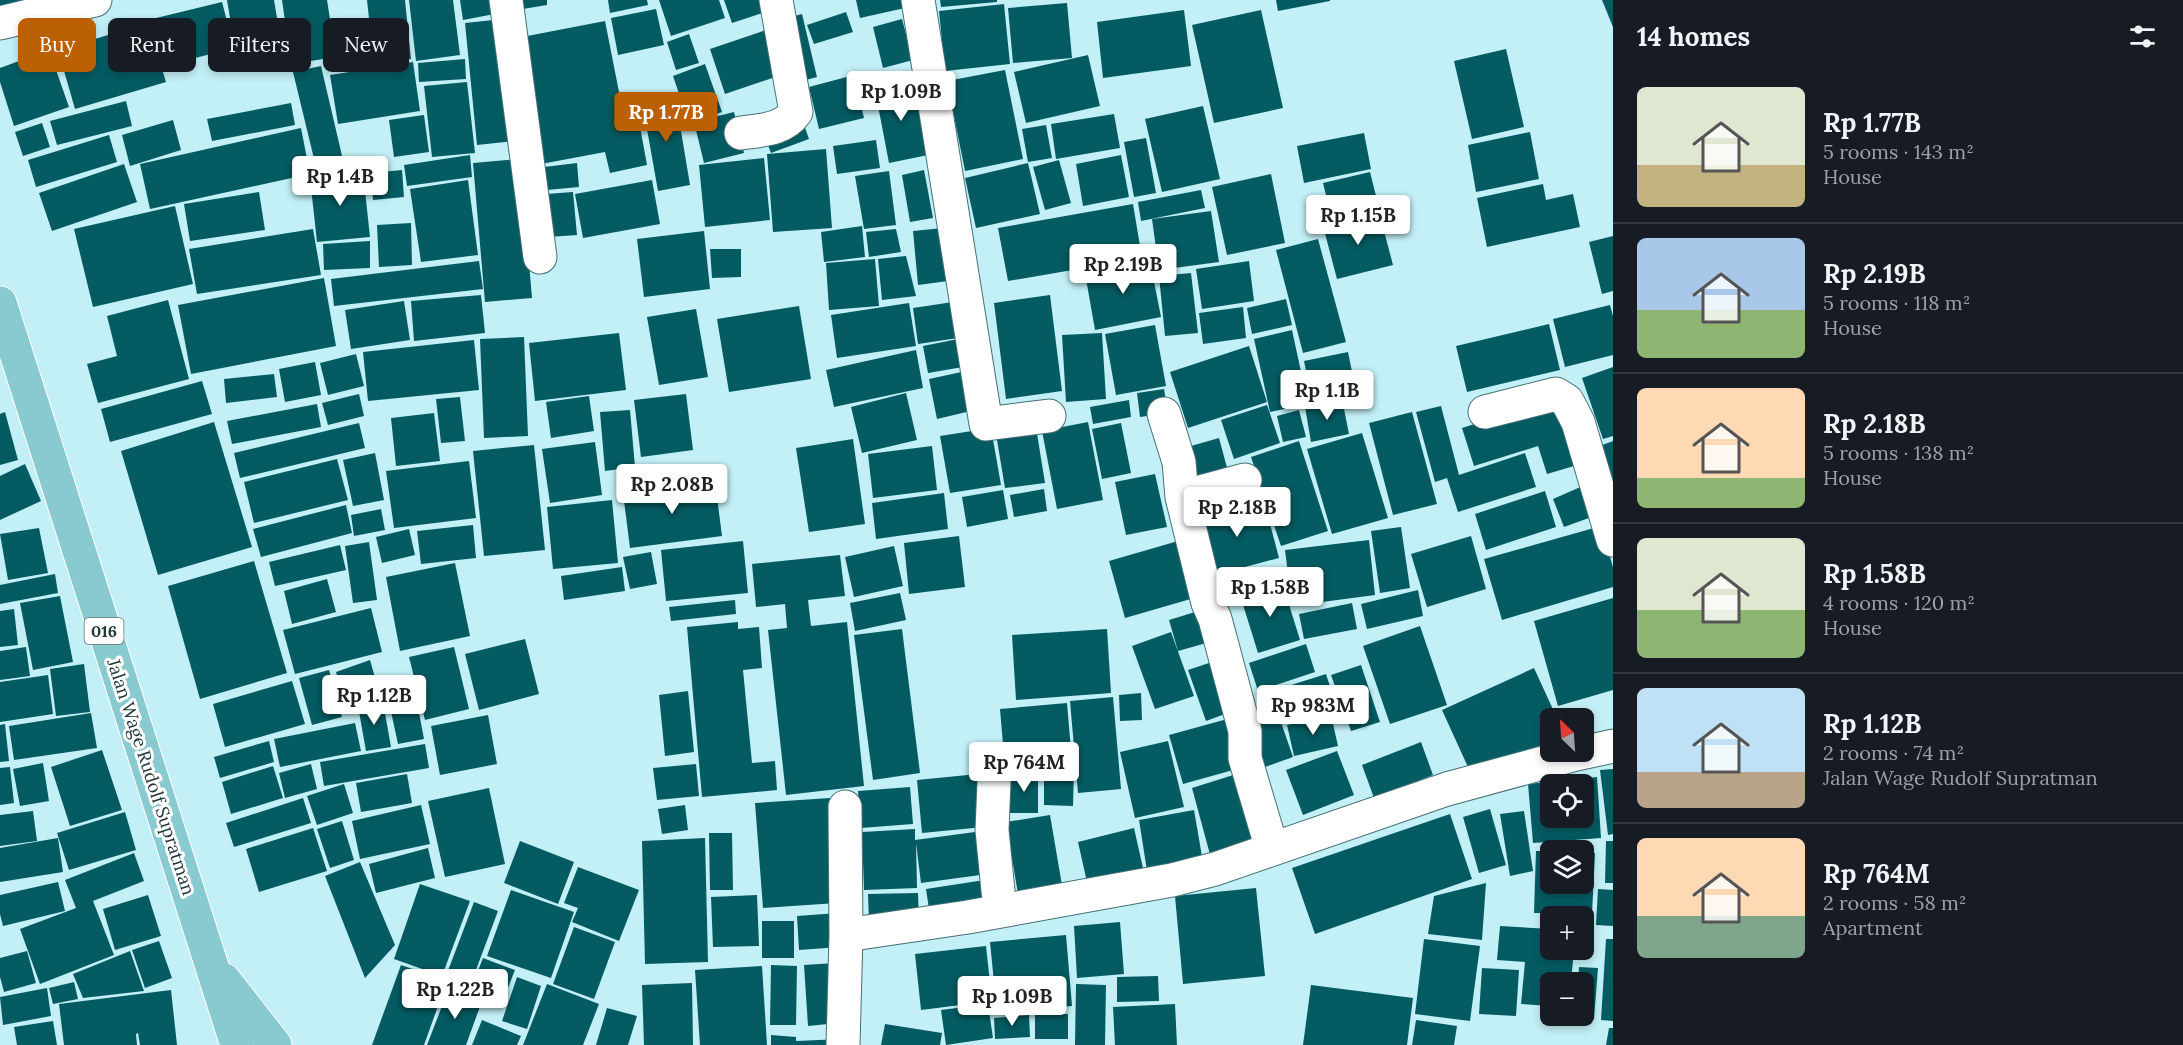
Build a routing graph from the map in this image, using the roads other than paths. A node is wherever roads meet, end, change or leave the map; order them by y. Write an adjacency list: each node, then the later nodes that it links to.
1 (95, 0): 5 (street)
2 (506, 0): 7 (street)
3 (776, 0): 6 (street)
4 (918, 0): 11 (street)
5 (0, 23)
6 (741, 133)
7 (540, 257)
8 (0, 303): 21 (main road, Jalan Wage Rudolf Supratman / 016)
9 (1485, 412): 14 (street)
10 (1164, 414): 13 (street)
11 (1049, 416)
12 (1245, 480): 13 (street)
13 (1182, 496): 18 (street)
14 (1613, 540)
15 (1613, 746): 18 (street)
16 (994, 782): 19 (street)
17 (845, 807): 20 (street)
18 (1272, 849): 19 (street)
19 (1000, 911): 20 (street)
20 (846, 935): 24 (street)
21 (209, 960): 22 (main road, Jalan Wage Rudolf Supratman / 016); 23 (main road, 016)
22 (237, 1045)
23 (275, 1045)
24 (843, 1045)

